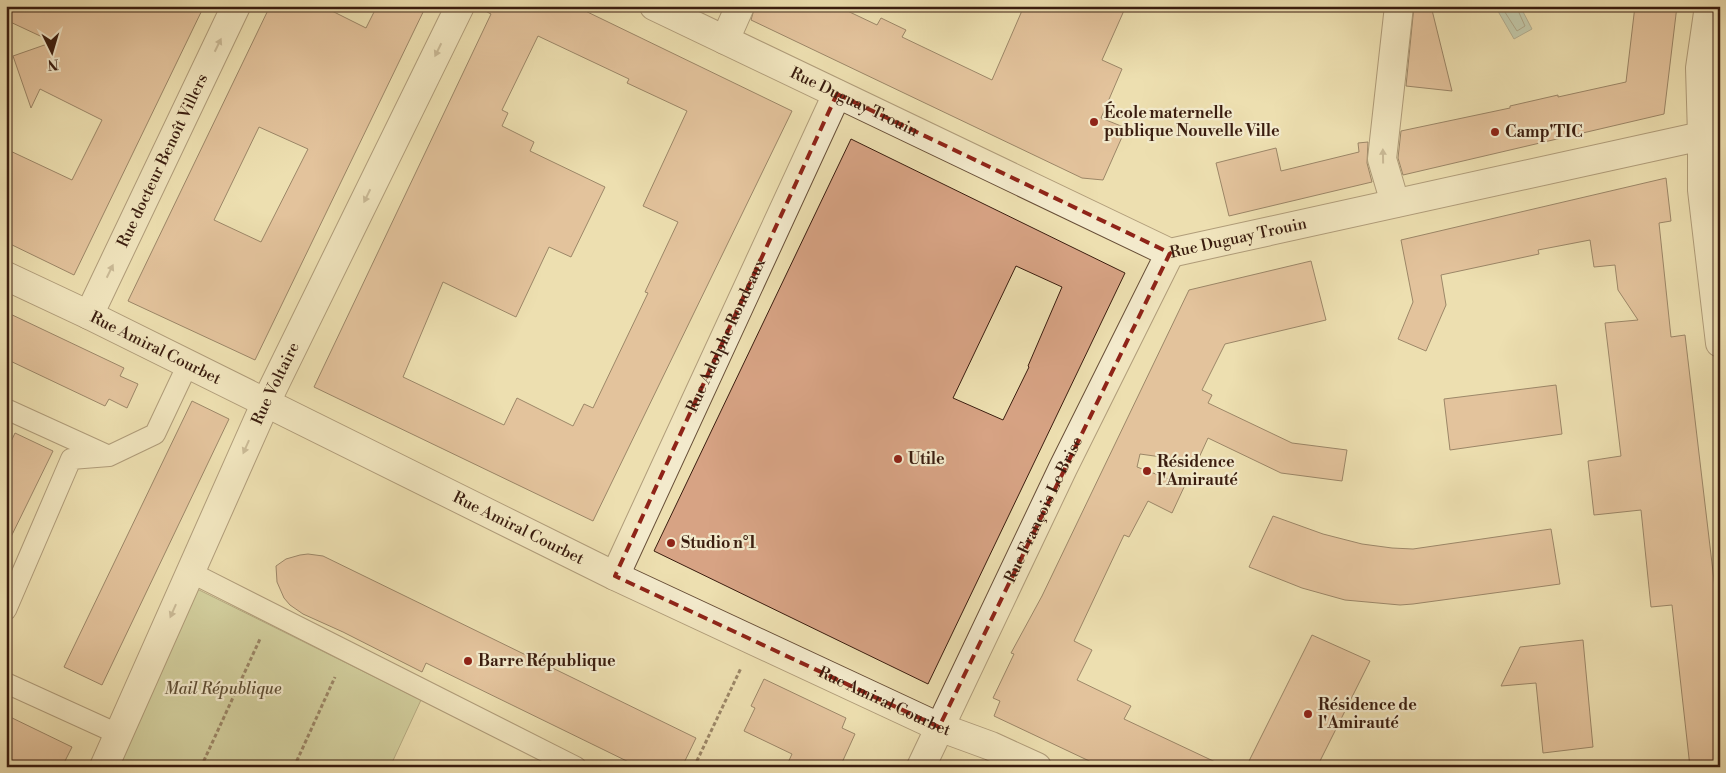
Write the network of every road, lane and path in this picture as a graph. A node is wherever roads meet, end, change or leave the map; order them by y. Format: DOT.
graph roads {
  1 [pos="236,6"];
  2 [pos="460,6"];
  3 [pos="654,6"];
  4 [pos="740,6"];
  5 [pos="1399,6"];
  6 [pos="1709,6"];
  7 [pos="725,40"];
  8 [pos="837,94"];
  9 [pos="1711,133"];
  10 [pos="1395,203"];
  11 [pos="1170,253"];
  12 [pos="6,276"];
  13 [pos="89,315"];
  14 [pos="1720,343"];
  15 [pos="188,364"];
  16 [pos="266,402"];
  17 [pos="6,409"];
  18 [pos="108,456"];
  19 [pos="190,572"];
  20 [pos="615,576"];
  21 [pos="6,610"];
  22 [pos="272,613"];
  23 [pos="754,641"];
  24 [pos="347,651"];
  25 [pos="6,683"];
  26 [pos="940,727"];
  27 [pos="118,734"];
  28 [pos="104,767"];
  29 [pos="201,767"];
  30 [pos="294,767"];
  31 [pos="576,767"];
  32 [pos="694,767"];
  33 [pos="921,767"];
  34 [pos="1037,767"];
  13 -- 1 [label="street, Rue docteur Benoît Villers, one-way"];
  2 -- 16 [label="street, Rue Voltaire, one-way"];
  3 -- 7 [label="street, Rue Duguay Trouin"];
  4 -- 7 [label="street"];
  10 -- 5 [label="street, one-way"];
  6 -- 9 [label="street"];
  7 -- 8 [label="street, Rue Duguay Trouin"];
  8 -- 11 [label="street, Rue Duguay Trouin"];
  8 -- 20 [label="street, Rue Adolphe Rondeaux"];
  9 -- 10 [label="street, Rue Duguay Trouin"];
  9 -- 14 [label="street"];
  10 -- 11 [label="street, Rue Duguay Trouin"];
  11 -- 26 [label="street, Rue François Le Brise"];
  12 -- 13 [label="street, Rue Amiral Courbet"];
  13 -- 15 [label="street, Rue Amiral Courbet"];
  15 -- 16 [label="street, Rue Amiral Courbet"];
  15 -- 18 [label="lane"];
  16 -- 19 [label="street, Rue Voltaire, one-way"];
  16 -- 20 [label="street, Rue Amiral Courbet"];
  17 -- 18 [label="lane"];
  18 -- 21 [label="lane"];
  19 -- 22 [label="lane"];
  19 -- 27 [label="street, Rue Voltaire, one-way"];
  20 -- 23 [label="street, Rue Amiral Courbet"];
  22 -- 24 [label="lane"];
  22 -- 29 [label="path"];
  23 -- 26 [label="street, Rue Amiral Courbet"];
  23 -- 32 [label="path"];
  24 -- 30 [label="path"];
  24 -- 31 [label="lane"];
  25 -- 27 [label="lane"];
  26 -- 33 [label="street, Rue François Le Brise"];
  26 -- 34 [label="street, Rue Amiral Courbet"];
  27 -- 28 [label="street, Rue Voltaire"];
}
